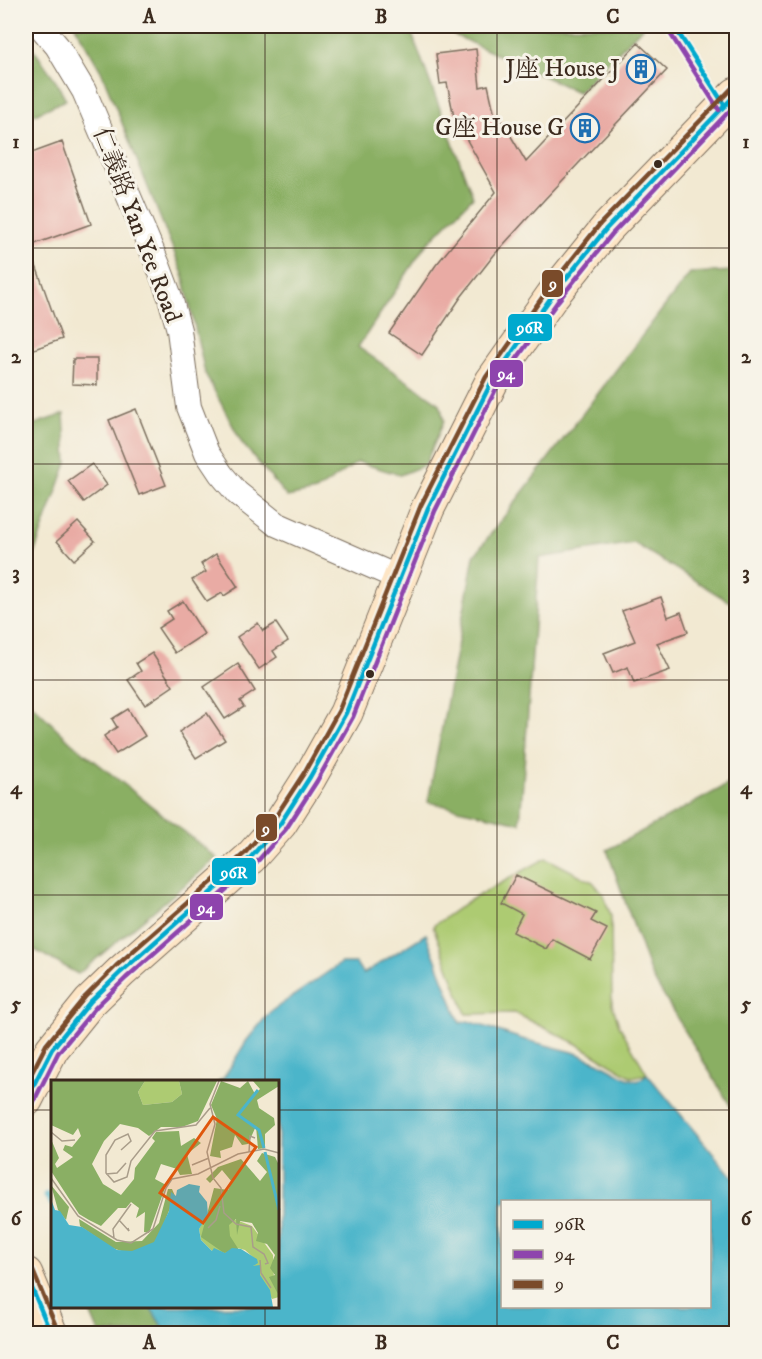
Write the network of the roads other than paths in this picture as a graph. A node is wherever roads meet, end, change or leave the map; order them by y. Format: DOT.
graph roads {
  1 [pos="40,26"];
  2 [pos="736,94"];
  3 [pos="399,578"];
  4 [pos="26,1100"];
  5 [pos="26,1274"];
  6 [pos="51,1334"];
  1 -- 3 [label="street, 仁義路 Yan Yee Road"];
  2 -- 3 [label="street"];
  3 -- 4 [label="street"];
  5 -- 6 [label="street"];
}
